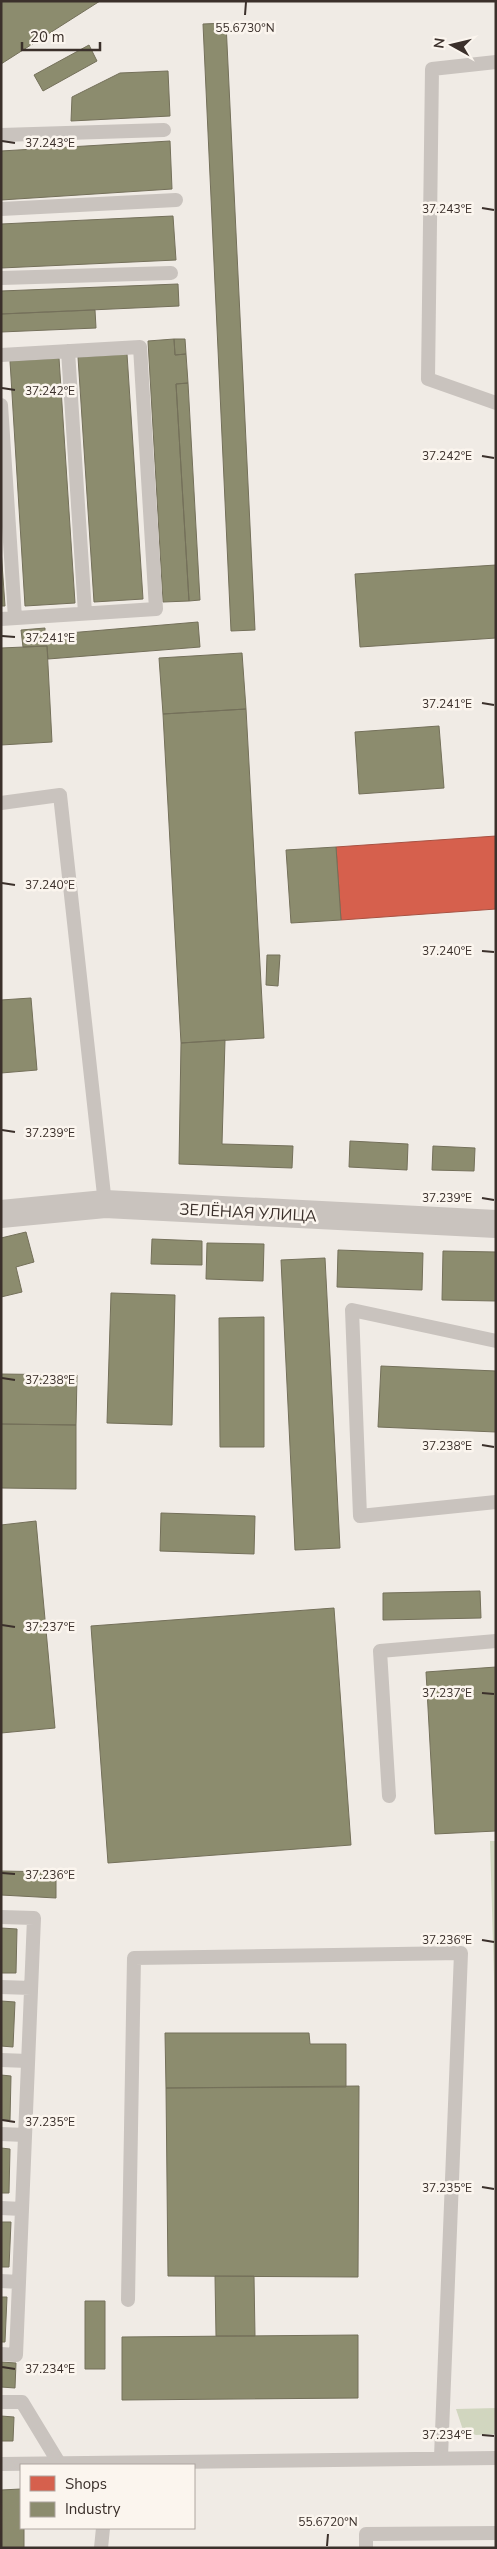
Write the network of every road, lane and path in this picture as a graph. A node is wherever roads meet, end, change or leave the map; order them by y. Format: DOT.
graph roads {
  1 [pos="496,62"];
  2 [pos="164,130"];
  3 [pos="1,136"];
  4 [pos="176,200"];
  5 [pos="1,209"];
  6 [pos="171,273"];
  7 [pos="1,278"];
  8 [pos="68,351"];
  9 [pos="1,355"];
  10 [pos="496,403"];
  11 [pos="1,405"];
  12 [pos="85,614"];
  13 [pos="8,619"];
  14 [pos="1,803"];
  15 [pos="105,1204"];
  16 [pos="1,1214"];
  17 [pos="496,1224"];
  18 [pos="496,1341"];
  19 [pos="496,1502"];
  20 [pos="496,1641"];
  21 [pos="389,1796"];
  22 [pos="1,1917"];
  23 [pos="1,1987"];
  24 [pos="31,1988"];
  25 [pos="1,2060"];
  26 [pos="28,2061"];
  27 [pos="1,2134"];
  28 [pos="25,2135"];
  29 [pos="1,2208"];
  30 [pos="22,2209"];
  31 [pos="1,2281"];
  32 [pos="19,2282"];
  33 [pos="128,2300"];
  34 [pos="1,2354"];
  35 [pos="1,2402"];
  36 [pos="442,2457"];
  37 [pos="496,2458"];
  38 [pos="59,2463"];
  39 [pos="1,2464"];
  40 [pos="108,2464"];
  41 [pos="103,2529"];
  42 [pos="496,2533"];
  43 [pos="101,2548"];
  44 [pos="366,2548"];
  1 -- 10 [label="lane"];
  2 -- 3 [label="lane"];
  4 -- 5 [label="lane"];
  6 -- 7 [label="lane"];
  8 -- 9 [label="lane"];
  8 -- 12 [label="lane"];
  8 -- 12 [label="lane"];
  11 -- 13 [label="lane"];
  12 -- 13 [label="lane"];
  14 -- 15 [label="lane"];
  15 -- 16 [label="street, ЗЕЛЁНАЯ УЛИЦА"];
  15 -- 17 [label="street, ЗЕЛЁНАЯ УЛИЦА"];
  18 -- 19 [label="lane"];
  20 -- 21 [label="lane"];
  22 -- 24 [label="lane"];
  23 -- 24 [label="lane"];
  24 -- 26 [label="lane"];
  25 -- 26 [label="lane"];
  26 -- 28 [label="lane"];
  27 -- 28 [label="lane"];
  28 -- 30 [label="lane"];
  29 -- 30 [label="lane"];
  30 -- 32 [label="lane"];
  31 -- 32 [label="lane"];
  32 -- 34 [label="lane"];
  33 -- 36 [label="lane"];
  35 -- 38 [label="lane"];
  36 -- 37 [label="lane"];
  36 -- 40 [label="lane"];
  38 -- 39 [label="lane"];
  38 -- 40 [label="lane"];
  41 -- 43 [label="lane"];
  42 -- 44 [label="lane"];
}
